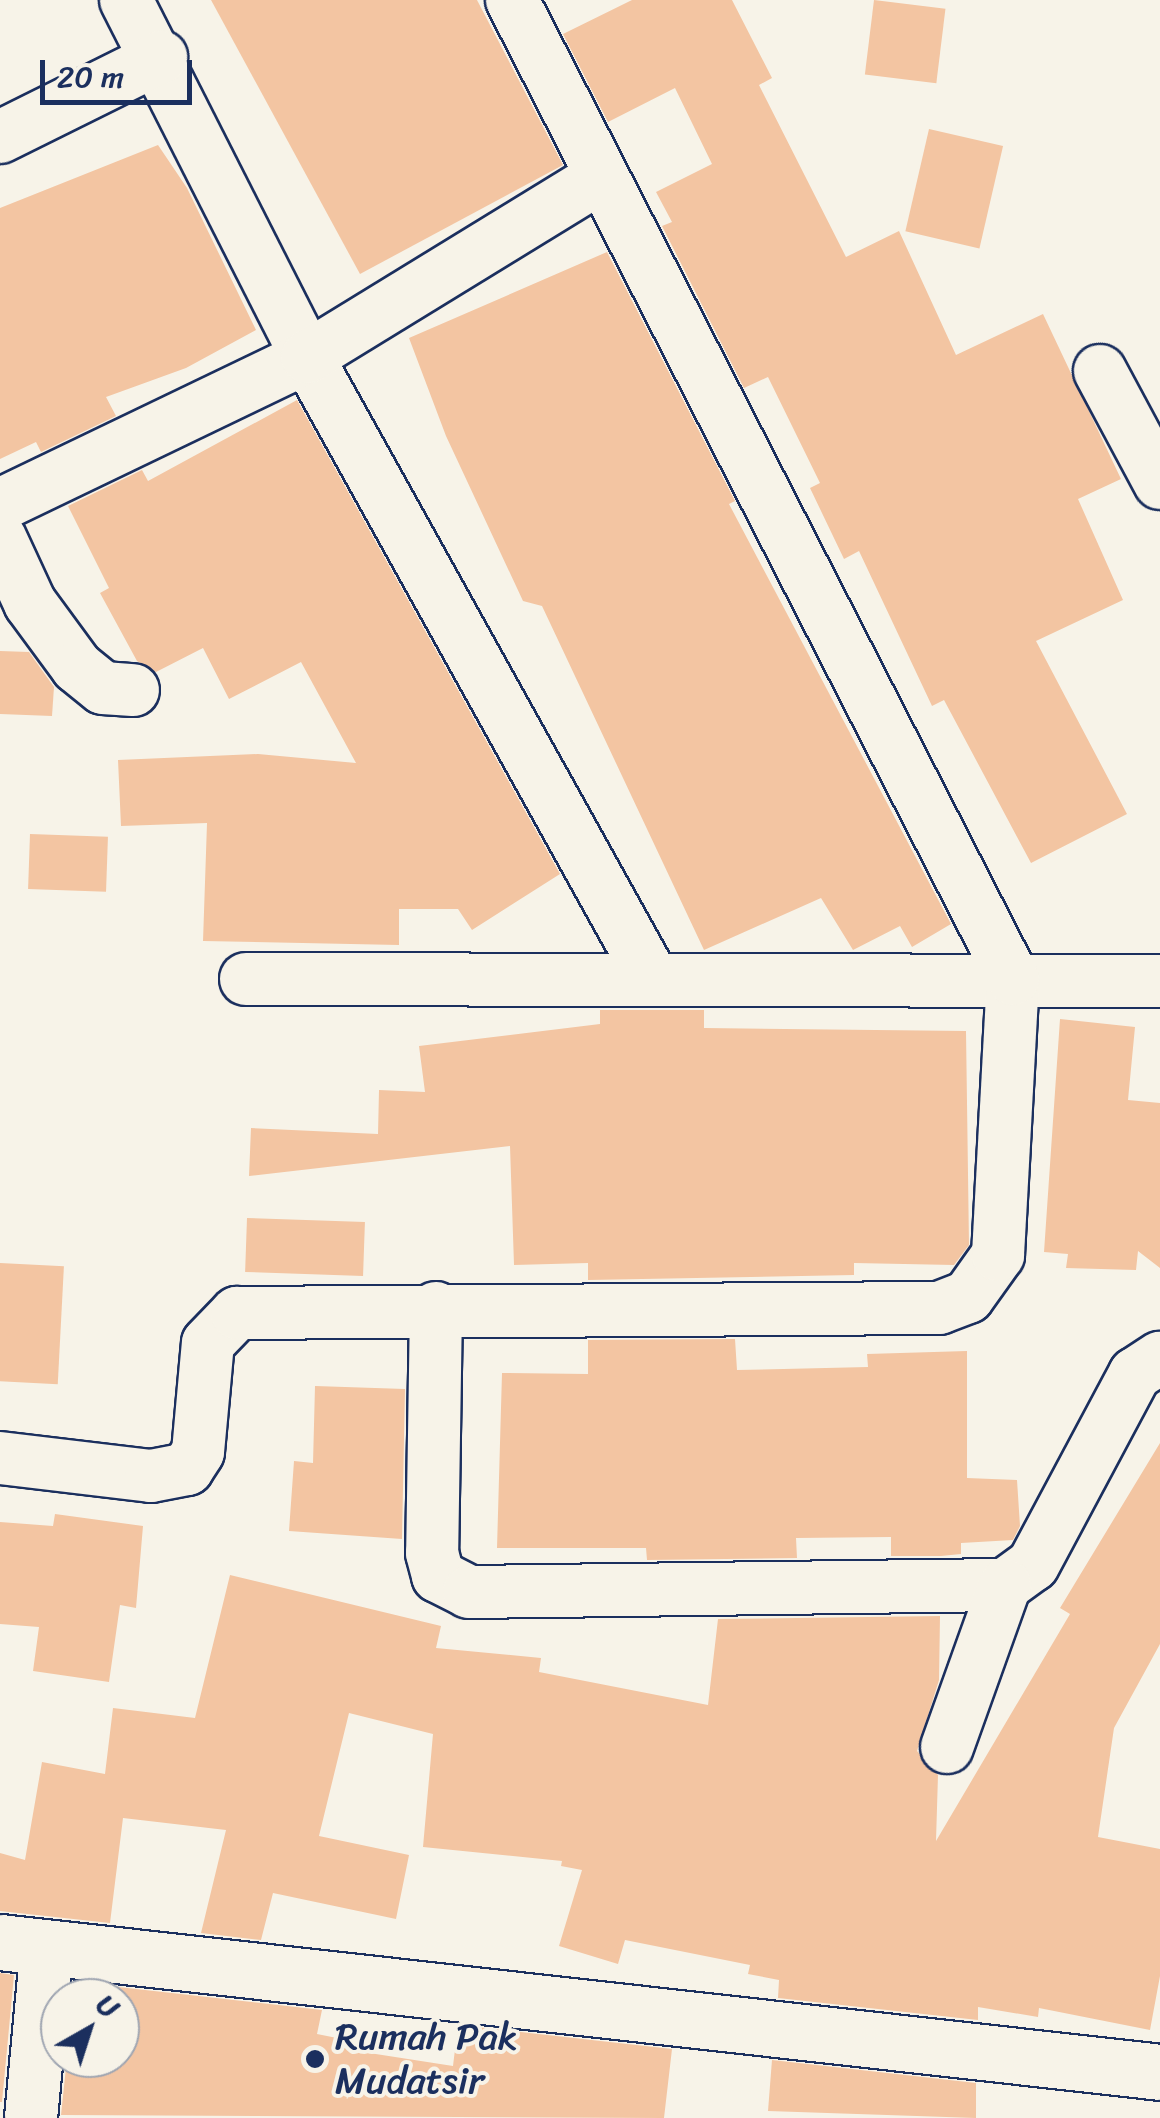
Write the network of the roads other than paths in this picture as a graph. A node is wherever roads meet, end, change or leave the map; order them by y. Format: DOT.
graph roads {
  1 [pos="126,0"];
  2 [pos="512,0"];
  3 [pos="161,57"];
  4 [pos="0,138"];
  5 [pos="601,177"];
  6 [pos="307,357"];
  7 [pos="1100,371"];
  8 [pos="1160,483"];
  9 [pos="0,506"];
  10 [pos="0,538"];
  11 [pos="133,690"];
  12 [pos="651,976"];
  13 [pos="246,979"];
  14 [pos="1012,979"];
  15 [pos="1160,981"];
  16 [pos="436,1308"];
  17 [pos="1160,1358"];
  18 [pos="0,1458"];
  19 [pos="1006,1585"];
  20 [pos="946,1747"];
  21 [pos="24,1944"];
  22 [pos="1160,2072"];
  23 [pos="31,2118"];
  1 -- 3 [label="street"];
  2 -- 5 [label="street"];
  3 -- 4 [label="street"];
  3 -- 6 [label="street"];
  5 -- 6 [label="street"];
  5 -- 14 [label="street"];
  6 -- 9 [label="street"];
  6 -- 12 [label="street"];
  7 -- 8 [label="street"];
  10 -- 11 [label="street"];
  12 -- 13 [label="street"];
  12 -- 14 [label="street"];
  14 -- 15 [label="street"];
  14 -- 16 [label="street"];
  16 -- 18 [label="street"];
  16 -- 19 [label="street"];
  17 -- 19 [label="street"];
  19 -- 20 [label="street"];
  21 -- 22 [label="street"];
  21 -- 23 [label="street"];
}
